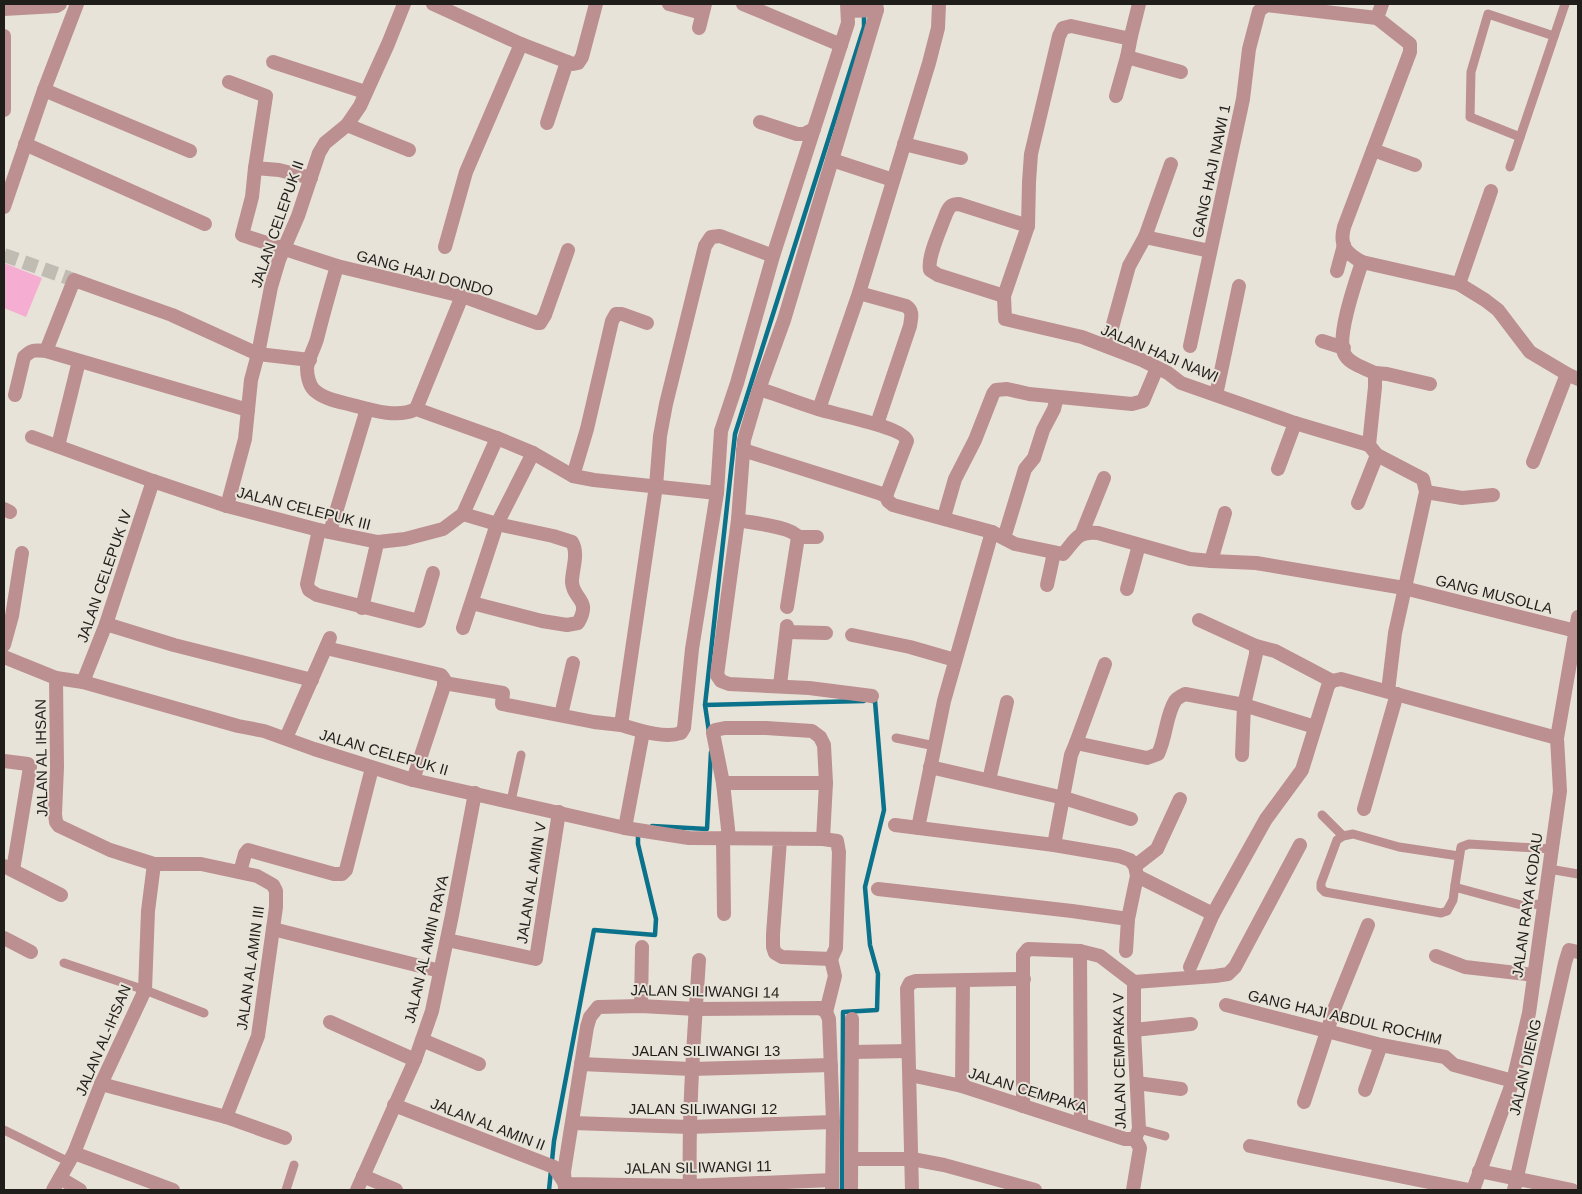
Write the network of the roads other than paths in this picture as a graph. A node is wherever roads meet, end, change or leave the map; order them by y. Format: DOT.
graph roads {
  1 [pos="60,4"];
  2 [pos="77,4"];
  3 [pos="404,4"];
  4 [pos="432,4"];
  5 [pos="594,4"];
  6 [pos="668,4"];
  7 [pos="743,4"];
  8 [pos="939,4"];
  9 [pos="1139,4"];
  10 [pos="1266,4"];
  11 [pos="1382,4"];
  12 [pos="1565,4"];
  13 [pos="704,8"];
  14 [pos="850,8"];
  15 [pos="875,8"];
  16 [pos="4,9"];
  17 [pos="1377,18"];
  18 [pos="699,28"];
  19 [pos="4,36"];
  20 [pos="1131,36"];
  21 [pos="1554,36"];
  22 [pos="521,44"];
  23 [pos="841,45"];
  24 [pos="1127,57"];
  25 [pos="272,62"];
  26 [pos="567,62"];
  27 [pos="1181,72"];
  28 [pos="228,82"];
  29 [pos="44,90"];
  30 [pos="365,92"];
  31 [pos="1116,96"];
  32 [pos="4,104"];
  33 [pos="760,122"];
  34 [pos="547,123"];
  35 [pos="347,125"];
  36 [pos="814,128"];
  37 [pos="1520,137"];
  38 [pos="25,144"];
  39 [pos="904,144"];
  40 [pos="409,150"];
  41 [pos="1373,150"];
  42 [pos="190,151"];
  43 [pos="961,158"];
  44 [pos="832,160"];
  45 [pos="1171,164"];
  46 [pos="1415,165"];
  47 [pos="1510,167"];
  48 [pos="255,168"];
  49 [pos="311,178"];
  50 [pos="893,180"];
  51 [pos="1491,191"];
  52 [pos="4,207"];
  53 [pos="205,224"];
  54 [pos="1028,226"];
  55 [pos="1145,237"];
  56 [pos="1344,245"];
  57 [pos="445,247"];
  58 [pos="284,248"];
  59 [pos="568,250"];
  60 [pos="1210,251"];
  61 [pos="773,256"];
  62 [pos="1362,262"];
  63 [pos="336,266"];
  64 [pos="1337,270"];
  65 [pos="1459,284"];
  66 [pos="1239,286"];
  67 [pos="858,293"];
  68 [pos="462,296"];
  69 [pos="1004,296"];
  70 [pos="647,323"];
  71 [pos="1322,341"];
  72 [pos="1107,346"];
  73 [pos="1190,346"];
  74 [pos="1344,348"];
  75 [pos="46,351"];
  76 [pos="258,354"];
  77 [pos="310,360"];
  78 [pos="79,361"];
  79 [pos="1157,368"];
  80 [pos="1375,373"];
  81 [pos="1573,376"];
  82 [pos="1430,384"];
  83 [pos="759,389"];
  84 [pos="15,395"];
  85 [pos="1216,395"];
  86 [pos="1057,397"];
  87 [pos="367,409"];
  88 [pos="416,409"];
  89 [pos="819,409"];
  90 [pos="248,410"];
  91 [pos="1296,423"];
  92 [pos="877,424"];
  93 [pos="723,431"];
  94 [pos="32,437"];
  95 [pos="497,438"];
  96 [pos="742,443"];
  97 [pos="58,446"];
  98 [pos="1373,450"];
  99 [pos="533,453"];
  100 [pos="1533,462"];
  101 [pos="1278,469"];
  102 [pos="573,476"];
  103 [pos="1104,478"];
  104 [pos="153,481"];
  105 [pos="656,486"];
  106 [pos="1426,492"];
  107 [pos="717,493"];
  108 [pos="1494,495"];
  109 [pos="886,496"];
  110 [pos="1358,503"];
  111 [pos="227,506"];
  112 [pos="1225,513"];
  113 [pos="463,514"];
  114 [pos="944,518"];
  115 [pos="738,520"];
  116 [pos="497,524"];
  117 [pos="324,531"];
  118 [pos="1082,533"];
  119 [pos="998,535"];
  120 [pos="798,537"];
  121 [pos="818,537"];
  122 [pos="1138,545"];
  123 [pos="376,548"];
  124 [pos="22,553"];
  125 [pos="1054,553"];
  126 [pos="1211,561"];
  127 [pos="434,573"];
  128 [pos="1047,585"];
  129 [pos="1404,588"];
  130 [pos="1127,589"];
  131 [pos="472,603"];
  132 [pos="788,607"];
  133 [pos="362,608"];
  134 [pos="1199,620"];
  135 [pos="106,624"];
  136 [pos="1577,624"];
  137 [pos="463,628"];
  138 [pos="826,633"];
  139 [pos="852,635"];
  140 [pos="4,645"];
  141 [pos="1256,646"];
  142 [pos="4,657"];
  143 [pos="955,660"];
  144 [pos="573,663"];
  145 [pos="1105,664"];
  146 [pos="56,678"];
  147 [pos="312,680"];
  148 [pos="1332,681"];
  149 [pos="83,682"];
  150 [pos="444,683"];
  151 [pos="780,685"];
  152 [pos="1392,693"];
  153 [pos="872,696"];
  154 [pos="1007,702"];
  155 [pos="1244,704"];
  156 [pos="561,715"];
  157 [pos="621,725"];
  158 [pos="1315,727"];
  159 [pos="643,732"];
  160 [pos="286,738"];
  161 [pos="896,738"];
  162 [pos="1558,738"];
  163 [pos="1076,743"];
  164 [pos="935,746"];
  165 [pos="520,754"];
  166 [pos="1242,754"];
  167 [pos="4,761"];
  168 [pos="930,767"];
  169 [pos="372,768"];
  170 [pos="413,780"];
  171 [pos="989,780"];
  172 [pos="723,783"];
  173 [pos="826,783"];
  174 [pos="474,793"];
  175 [pos="1064,798"];
  176 [pos="1180,799"];
  177 [pos="511,801"];
  178 [pos="1364,809"];
  179 [pos="559,812"];
  180 [pos="1322,815"];
  181 [pos="1131,820"];
  182 [pos="895,825"];
  183 [pos="627,828"];
  184 [pos="918,828"];
  185 [pos="1343,836"];
  186 [pos="726,838"];
  187 [pos="823,839"];
  188 [pos="780,840"];
  189 [pos="1054,845"];
  190 [pos="1300,845"];
  191 [pos="1552,849"];
  192 [pos="1459,856"];
  193 [pos="154,864"];
  194 [pos="8,868"];
  195 [pos="1549,869"];
  196 [pos="1136,871"];
  197 [pos="240,872"];
  198 [pos="1578,874"];
  199 [pos="1455,885"];
  200 [pos="878,889"];
  201 [pos="60,895"];
  202 [pos="1544,904"];
  203 [pos="724,914"];
  204 [pos="1213,914"];
  205 [pos="1128,919"];
  206 [pos="1368,925"];
  207 [pos="273,929"];
  208 [pos="4,938"];
  209 [pos="447,940"];
  210 [pos="642,947"];
  211 [pos="1080,951"];
  212 [pos="1126,951"];
  213 [pos="31,952"];
  214 [pos="1578,952"];
  215 [pos="1436,956"];
  216 [pos="832,959"];
  217 [pos="699,960"];
  218 [pos="64,963"];
  219 [pos="1190,967"];
  220 [pos="440,971"];
  221 [pos="1534,975"];
  222 [pos="1024,978"];
  223 [pos="963,981"];
  224 [pos="1134,982"];
  225 [pos="145,990"];
  226 [pos="1226,1005"];
  227 [pos="641,1006"];
  228 [pos="696,1009"];
  229 [pos="823,1010"];
  230 [pos="204,1012"];
  231 [pos="852,1019"];
  232 [pos="330,1022"];
  233 [pos="1191,1024"];
  234 [pos="1134,1030"];
  235 [pos="1328,1031"];
  236 [pos="422,1040"];
  237 [pos="1381,1045"];
  238 [pos="908,1051"];
  239 [pos="852,1052"];
  240 [pos="415,1060"];
  241 [pos="479,1064"];
  242 [pos="581,1064"];
  243 [pos="831,1065"];
  244 [pos="691,1069"];
  245 [pos="910,1075"];
  246 [pos="1513,1081"];
  247 [pos="1136,1083"];
  248 [pos="101,1084"];
  249 [pos="962,1086"];
  250 [pos="1181,1089"];
  251 [pos="1365,1090"];
  252 [pos="1304,1102"];
  253 [pos="394,1105"];
  254 [pos="1023,1106"];
  255 [pos="226,1117"];
  256 [pos="573,1122"];
  257 [pos="833,1122"];
  258 [pos="1081,1123"];
  259 [pos="689,1127"];
  260 [pos="4,1130"];
  261 [pos="1137,1134"];
  262 [pos="1165,1136"];
  263 [pos="285,1138"];
  264 [pos="1250,1146"];
  265 [pos="72,1158"];
  266 [pos="851,1159"];
  267 [pos="912,1160"];
  268 [pos="294,1165"];
  269 [pos="1479,1171"];
  270 [pos="363,1176"];
  271 [pos="60,1178"];
  272 [pos="832,1185"];
  273 [pos="1516,1185"];
  274 [pos="564,1186"];
  275 [pos="633,1188"];
  276 [pos="690,1188"];
  277 [pos="53,1190"];
  278 [pos="80,1190"];
  279 [pos="173,1190"];
  280 [pos="286,1190"];
  281 [pos="357,1190"];
  282 [pos="396,1190"];
  283 [pos="851,1190"];
  284 [pos="912,1190"];
  285 [pos="1035,1190"];
  286 [pos="1133,1190"];
  287 [pos="1469,1190"];
  288 [pos="1473,1190"];
  289 [pos="1572,1190"];
  1 -- 16 [label="street"];
  2 -- 29 [label="street"];
  3 -- 30 [label="street, JALAN CELEPUK II"];
  4 -- 22 [label="street"];
  5 -- 26 [label="street"];
  6 -- 13 [label="street"];
  7 -- 23 [label="street"];
  8 -- 39 [label="street"];
  9 -- 20 [label="street"];
  10 -- 17 [label="street"];
  10 -- 60 [label="street, GANG HAJI NAWI 1"];
  11 -- 17 [label="street"];
  12 -- 21 [label="lane"];
  13 -- 18 [label="street"];
  14 -- 15 [label="street"];
  14 -- 23 [label="street"];
  15 -- 44 [label="street"];
  17 -- 41 [label="street"];
  19 -- 32 [label="street"];
  20 -- 24 [label="street"];
  20 -- 54 [label="street, JALAN HAJI NAWI"];
  21 -- 37 [label="lane"];
  21 -- 37 [label="lane"];
  22 -- 26 [label="street"];
  22 -- 57 [label="street"];
  23 -- 36 [label="street"];
  24 -- 27 [label="street"];
  24 -- 31 [label="street"];
  25 -- 30 [label="street"];
  26 -- 34 [label="street"];
  28 -- 48 [label="street"];
  29 -- 38 [label="street"];
  29 -- 42 [label="street"];
  30 -- 35 [label="street, JALAN CELEPUK II"];
  33 -- 36 [label="street"];
  35 -- 40 [label="street"];
  35 -- 49 [label="street, JALAN CELEPUK II"];
  36 -- 61 [label="street"];
  37 -- 47 [label="lane"];
  38 -- 52 [label="street"];
  38 -- 53 [label="street"];
  39 -- 43 [label="street"];
  39 -- 50 [label="street"];
  41 -- 46 [label="street"];
  41 -- 56 [label="street"];
  44 -- 50 [label="street"];
  44 -- 83 [label="street"];
  45 -- 55 [label="street"];
  48 -- 49 [label="street"];
  48 -- 58 [label="street, GANG HAJI DONDO"];
  49 -- 58 [label="street, JALAN CELEPUK II"];
  50 -- 67 [label="street"];
  51 -- 65 [label="street"];
  54 -- 69 [label="street, JALAN HAJI NAWI"];
  54 -- 69 [label="street"];
  55 -- 60 [label="street"];
  55 -- 72 [label="street"];
  56 -- 62 [label="street"];
  56 -- 64 [label="street"];
  58 -- 63 [label="street, GANG HAJI DONDO"];
  58 -- 76 [label="street, JALAN CELEPUK II"];
  59 -- 68 [label="street, GANG HAJI DONDO"];
  60 -- 73 [label="street, GANG HAJI NAWI 1"];
  61 -- 93 [label="street"];
  61 -- 105 [label="street"];
  62 -- 65 [label="street"];
  62 -- 74 [label="street"];
  63 -- 68 [label="street, GANG HAJI DONDO"];
  63 -- 77 [label="street"];
  65 -- 81 [label="street"];
  66 -- 85 [label="street"];
  67 -- 89 [label="street"];
  67 -- 92 [label="street"];
  68 -- 88 [label="street"];
  69 -- 72 [label="street, JALAN HAJI NAWI"];
  70 -- 102 [label="street"];
  71 -- 74 [label="street"];
  72 -- 79 [label="street, JALAN HAJI NAWI"];
  74 -- 80 [label="street"];
  75 -- 76 [label="street"];
  75 -- 78 [label="street"];
  75 -- 84 [label="street"];
  76 -- 77 [label="street"];
  76 -- 90 [label="street, JALAN CELEPUK II"];
  77 -- 87 [label="street"];
  78 -- 90 [label="street"];
  78 -- 97 [label="street"];
  79 -- 85 [label="street, JALAN HAJI NAWI"];
  79 -- 86 [label="street"];
  80 -- 82 [label="street"];
  80 -- 98 [label="street"];
  81 -- 100 [label="street"];
  83 -- 89 [label="street"];
  83 -- 96 [label="street"];
  85 -- 91 [label="street, JALAN HAJI NAWI"];
  86 -- 114 [label="street"];
  86 -- 119 [label="street"];
  87 -- 88 [label="street"];
  87 -- 117 [label="street"];
  88 -- 95 [label="street"];
  89 -- 92 [label="street"];
  90 -- 111 [label="street, JALAN CELEPUK II"];
  91 -- 98 [label="street, JALAN HAJI NAWI"];
  91 -- 101 [label="street"];
  92 -- 109 [label="street"];
  93 -- 96 [label="street"];
  93 -- 107 [label="street"];
  94 -- 97 [label="street, JALAN CELEPUK III"];
  95 -- 99 [label="street"];
  95 -- 113 [label="street"];
  96 -- 109 [label="street"];
  96 -- 115 [label="street"];
  97 -- 104 [label="street, JALAN CELEPUK III"];
  98 -- 106 [label="street, JALAN HAJI NAWI"];
  98 -- 110 [label="street"];
  99 -- 102 [label="street"];
  99 -- 116 [label="street"];
  102 -- 105 [label="street"];
  103 -- 118 [label="street"];
  104 -- 111 [label="street, JALAN CELEPUK III"];
  104 -- 135 [label="street, JALAN CELEPUK IV"];
  105 -- 107 [label="street"];
  105 -- 157 [label="street"];
  106 -- 108 [label="street"];
  106 -- 129 [label="street"];
  107 -- 159 [label="street"];
  109 -- 114 [label="street"];
  111 -- 117 [label="street, JALAN CELEPUK III"];
  112 -- 126 [label="street"];
  113 -- 116 [label="street"];
  113 -- 117 [label="street, JALAN CELEPUK III"];
  114 -- 119 [label="street"];
  115 -- 120 [label="street"];
  115 -- 151 [label="street"];
  116 -- 131 [label="street"];
  116 -- 131 [label="street"];
  117 -- 133 [label="street"];
  118 -- 122 [label="street, GANG MUSOLLA"];
  118 -- 125 [label="street"];
  119 -- 125 [label="street"];
  119 -- 143 [label="street"];
  120 -- 121 [label="street"];
  120 -- 132 [label="street"];
  122 -- 126 [label="street, GANG MUSOLLA"];
  122 -- 130 [label="street"];
  123 -- 133 [label="street"];
  124 -- 140 [label="street"];
  125 -- 128 [label="street"];
  126 -- 129 [label="street, GANG MUSOLLA"];
  127 -- 133 [label="street"];
  129 -- 136 [label="street, GANG MUSOLLA"];
  129 -- 152 [label="street"];
  131 -- 137 [label="street"];
  134 -- 141 [label="street"];
  135 -- 147 [label="street"];
  135 -- 149 [label="street, JALAN CELEPUK IV"];
  136 -- 162 [label="street, JALAN RAYA KODAU"];
  138 -- 151 [label="street"];
  139 -- 143 [label="street"];
  141 -- 148 [label="street"];
  141 -- 155 [label="street"];
  142 -- 146 [label="street, JALAN CELEPUK II"];
  143 -- 164 [label="street"];
  144 -- 156 [label="street"];
  145 -- 163 [label="street"];
  146 -- 149 [label="street, JALAN CELEPUK II"];
  146 -- 193 [label="street, JALAN AL IHSAN"];
  147 -- 150 [label="street"];
  147 -- 160 [label="street"];
  148 -- 152 [label="street"];
  148 -- 158 [label="street"];
  149 -- 160 [label="street, JALAN CELEPUK II"];
  150 -- 156 [label="street"];
  150 -- 170 [label="street"];
  151 -- 153 [label="street"];
  152 -- 162 [label="street"];
  152 -- 178 [label="street"];
  154 -- 171 [label="street"];
  155 -- 158 [label="street"];
  155 -- 163 [label="street"];
  155 -- 166 [label="street"];
  156 -- 157 [label="street"];
  157 -- 159 [label="street"];
  158 -- 204 [label="street"];
  159 -- 183 [label="street"];
  160 -- 169 [label="street, JALAN CELEPUK II"];
  161 -- 164 [label="lane"];
  162 -- 191 [label="street, JALAN RAYA KODAU"];
  163 -- 175 [label="street"];
  164 -- 168 [label="street"];
  165 -- 177 [label="lane"];
  167 -- 194 [label="street"];
  168 -- 171 [label="street"];
  168 -- 184 [label="street"];
  169 -- 170 [label="street, JALAN CELEPUK II"];
  169 -- 197 [label="street"];
  170 -- 174 [label="street, JALAN CELEPUK II"];
  171 -- 175 [label="street"];
  172 -- 173 [label="street"];
  172 -- 173 [label="street"];
  172 -- 186 [label="street"];
  173 -- 187 [label="street"];
  174 -- 177 [label="street, JALAN CELEPUK II"];
  174 -- 209 [label="street, JALAN AL AMIN RAYA"];
  175 -- 181 [label="street"];
  175 -- 189 [label="street"];
  176 -- 196 [label="street"];
  177 -- 179 [label="street, JALAN CELEPUK II"];
  179 -- 183 [label="street, JALAN CELEPUK II"];
  179 -- 209 [label="street, JALAN AL AMIN V"];
  180 -- 185 [label="lane"];
  182 -- 184 [label="street"];
  183 -- 186 [label="street, JALAN CELEPUK II"];
  184 -- 189 [label="street"];
  185 -- 192 [label="lane"];
  185 -- 199 [label="lane"];
  186 -- 188 [label="street, JALAN CELEPUK II"];
  186 -- 203 [label="street"];
  187 -- 188 [label="street, JALAN CELEPUK II"];
  187 -- 216 [label="street"];
  188 -- 216 [label="street"];
  189 -- 196 [label="street"];
  190 -- 224 [label="street"];
  191 -- 192 [label="lane"];
  191 -- 195 [label="street, JALAN RAYA KODAU"];
  192 -- 199 [label="lane"];
  193 -- 197 [label="street, JALAN AL AMIN III"];
  193 -- 225 [label="street, JALAN AL-IHSAN"];
  194 -- 201 [label="street"];
  195 -- 198 [label="lane"];
  195 -- 202 [label="street, JALAN RAYA KODAU"];
  196 -- 204 [label="street"];
  196 -- 205 [label="street"];
  197 -- 207 [label="street, JALAN AL AMIN III"];
  199 -- 202 [label="lane"];
  200 -- 205 [label="street"];
  202 -- 221 [label="street, JALAN RAYA KODAU"];
  204 -- 219 [label="street"];
  205 -- 212 [label="street"];
  206 -- 235 [label="street"];
  207 -- 220 [label="street"];
  207 -- 255 [label="street, JALAN AL AMIN III"];
  208 -- 213 [label="street"];
  209 -- 220 [label="street, JALAN AL AMIN RAYA"];
  210 -- 227 [label="street"];
  211 -- 222 [label="street"];
  211 -- 224 [label="street"];
  211 -- 258 [label="street"];
  214 -- 273 [label="street, JALAN DIENG"];
  215 -- 221 [label="street"];
  216 -- 229 [label="street"];
  217 -- 228 [label="street"];
  218 -- 225 [label="lane"];
  220 -- 236 [label="street, JALAN AL AMIN RAYA"];
  221 -- 246 [label="street, JALAN RAYA KODAU"];
  222 -- 223 [label="street"];
  222 -- 254 [label="street"];
  223 -- 238 [label="street"];
  223 -- 249 [label="street"];
  224 -- 234 [label="street, JALAN CEMPAKA V"];
  225 -- 230 [label="lane"];
  225 -- 248 [label="street, JALAN AL-IHSAN"];
  226 -- 235 [label="street, GANG HAJI ABDUL ROCHIM"];
  227 -- 228 [label="street, JALAN SILIWANGI 14"];
  227 -- 242 [label="street, JALAN SILIWANGI 14"];
  228 -- 229 [label="street, JALAN SILIWANGI 14"];
  228 -- 244 [label="street"];
  229 -- 243 [label="street"];
  231 -- 239 [label="street"];
  232 -- 240 [label="street"];
  233 -- 234 [label="street"];
  234 -- 247 [label="street, JALAN CEMPAKA V"];
  235 -- 237 [label="street, GANG HAJI ABDUL ROCHIM"];
  235 -- 252 [label="street"];
  236 -- 240 [label="street, JALAN AL AMIN RAYA"];
  236 -- 241 [label="street"];
  237 -- 246 [label="street, GANG HAJI ABDUL ROCHIM"];
  237 -- 251 [label="street"];
  238 -- 239 [label="street"];
  238 -- 245 [label="street"];
  239 -- 266 [label="street"];
  240 -- 253 [label="street, JALAN AL AMIN RAYA"];
  242 -- 244 [label="street, JALAN SILIWANGI 13"];
  242 -- 256 [label="street"];
  243 -- 244 [label="street, JALAN SILIWANGI 13"];
  243 -- 257 [label="street"];
  244 -- 259 [label="street"];
  245 -- 249 [label="street, JALAN CEMPAKA"];
  245 -- 267 [label="street"];
  246 -- 269 [label="street, JALAN RAYA KODAU"];
  247 -- 250 [label="street"];
  247 -- 261 [label="street, JALAN CEMPAKA V"];
  248 -- 255 [label="street"];
  248 -- 265 [label="street, JALAN AL-IHSAN"];
  249 -- 254 [label="street, JALAN CEMPAKA"];
  253 -- 270 [label="street, JALAN AL AMIN RAYA"];
  253 -- 274 [label="street, JALAN AL AMIN II"];
  254 -- 258 [label="street, JALAN CEMPAKA"];
  255 -- 263 [label="street"];
  256 -- 259 [label="street, JALAN SILIWANGI 12"];
  256 -- 274 [label="street"];
  257 -- 259 [label="street, JALAN SILIWANGI 12"];
  257 -- 272 [label="street"];
  258 -- 261 [label="street, JALAN CEMPAKA"];
  259 -- 276 [label="street"];
  260 -- 265 [label="lane"];
  261 -- 262 [label="lane"];
  261 -- 286 [label="street, JALAN CEMPAKA V"];
  264 -- 287 [label="street"];
  265 -- 271 [label="street, JALAN AL-IHSAN"];
  265 -- 279 [label="street"];
  266 -- 267 [label="street"];
  266 -- 283 [label="street"];
  267 -- 284 [label="street"];
  267 -- 285 [label="street"];
  268 -- 280 [label="lane"];
  269 -- 273 [label="street"];
  269 -- 288 [label="street, JALAN RAYA KODAU"];
  270 -- 281 [label="street, JALAN AL AMIN RAYA"];
  270 -- 282 [label="street"];
  271 -- 277 [label="street, JALAN AL-IHSAN"];
  271 -- 278 [label="street"];
  272 -- 276 [label="street, JALAN SILIWANGI 11"];
  273 -- 289 [label="street"];
  274 -- 275 [label="street, JALAN SILIWANGI 11"];
  275 -- 276 [label="street, JALAN SILIWANGI 11"];
}
